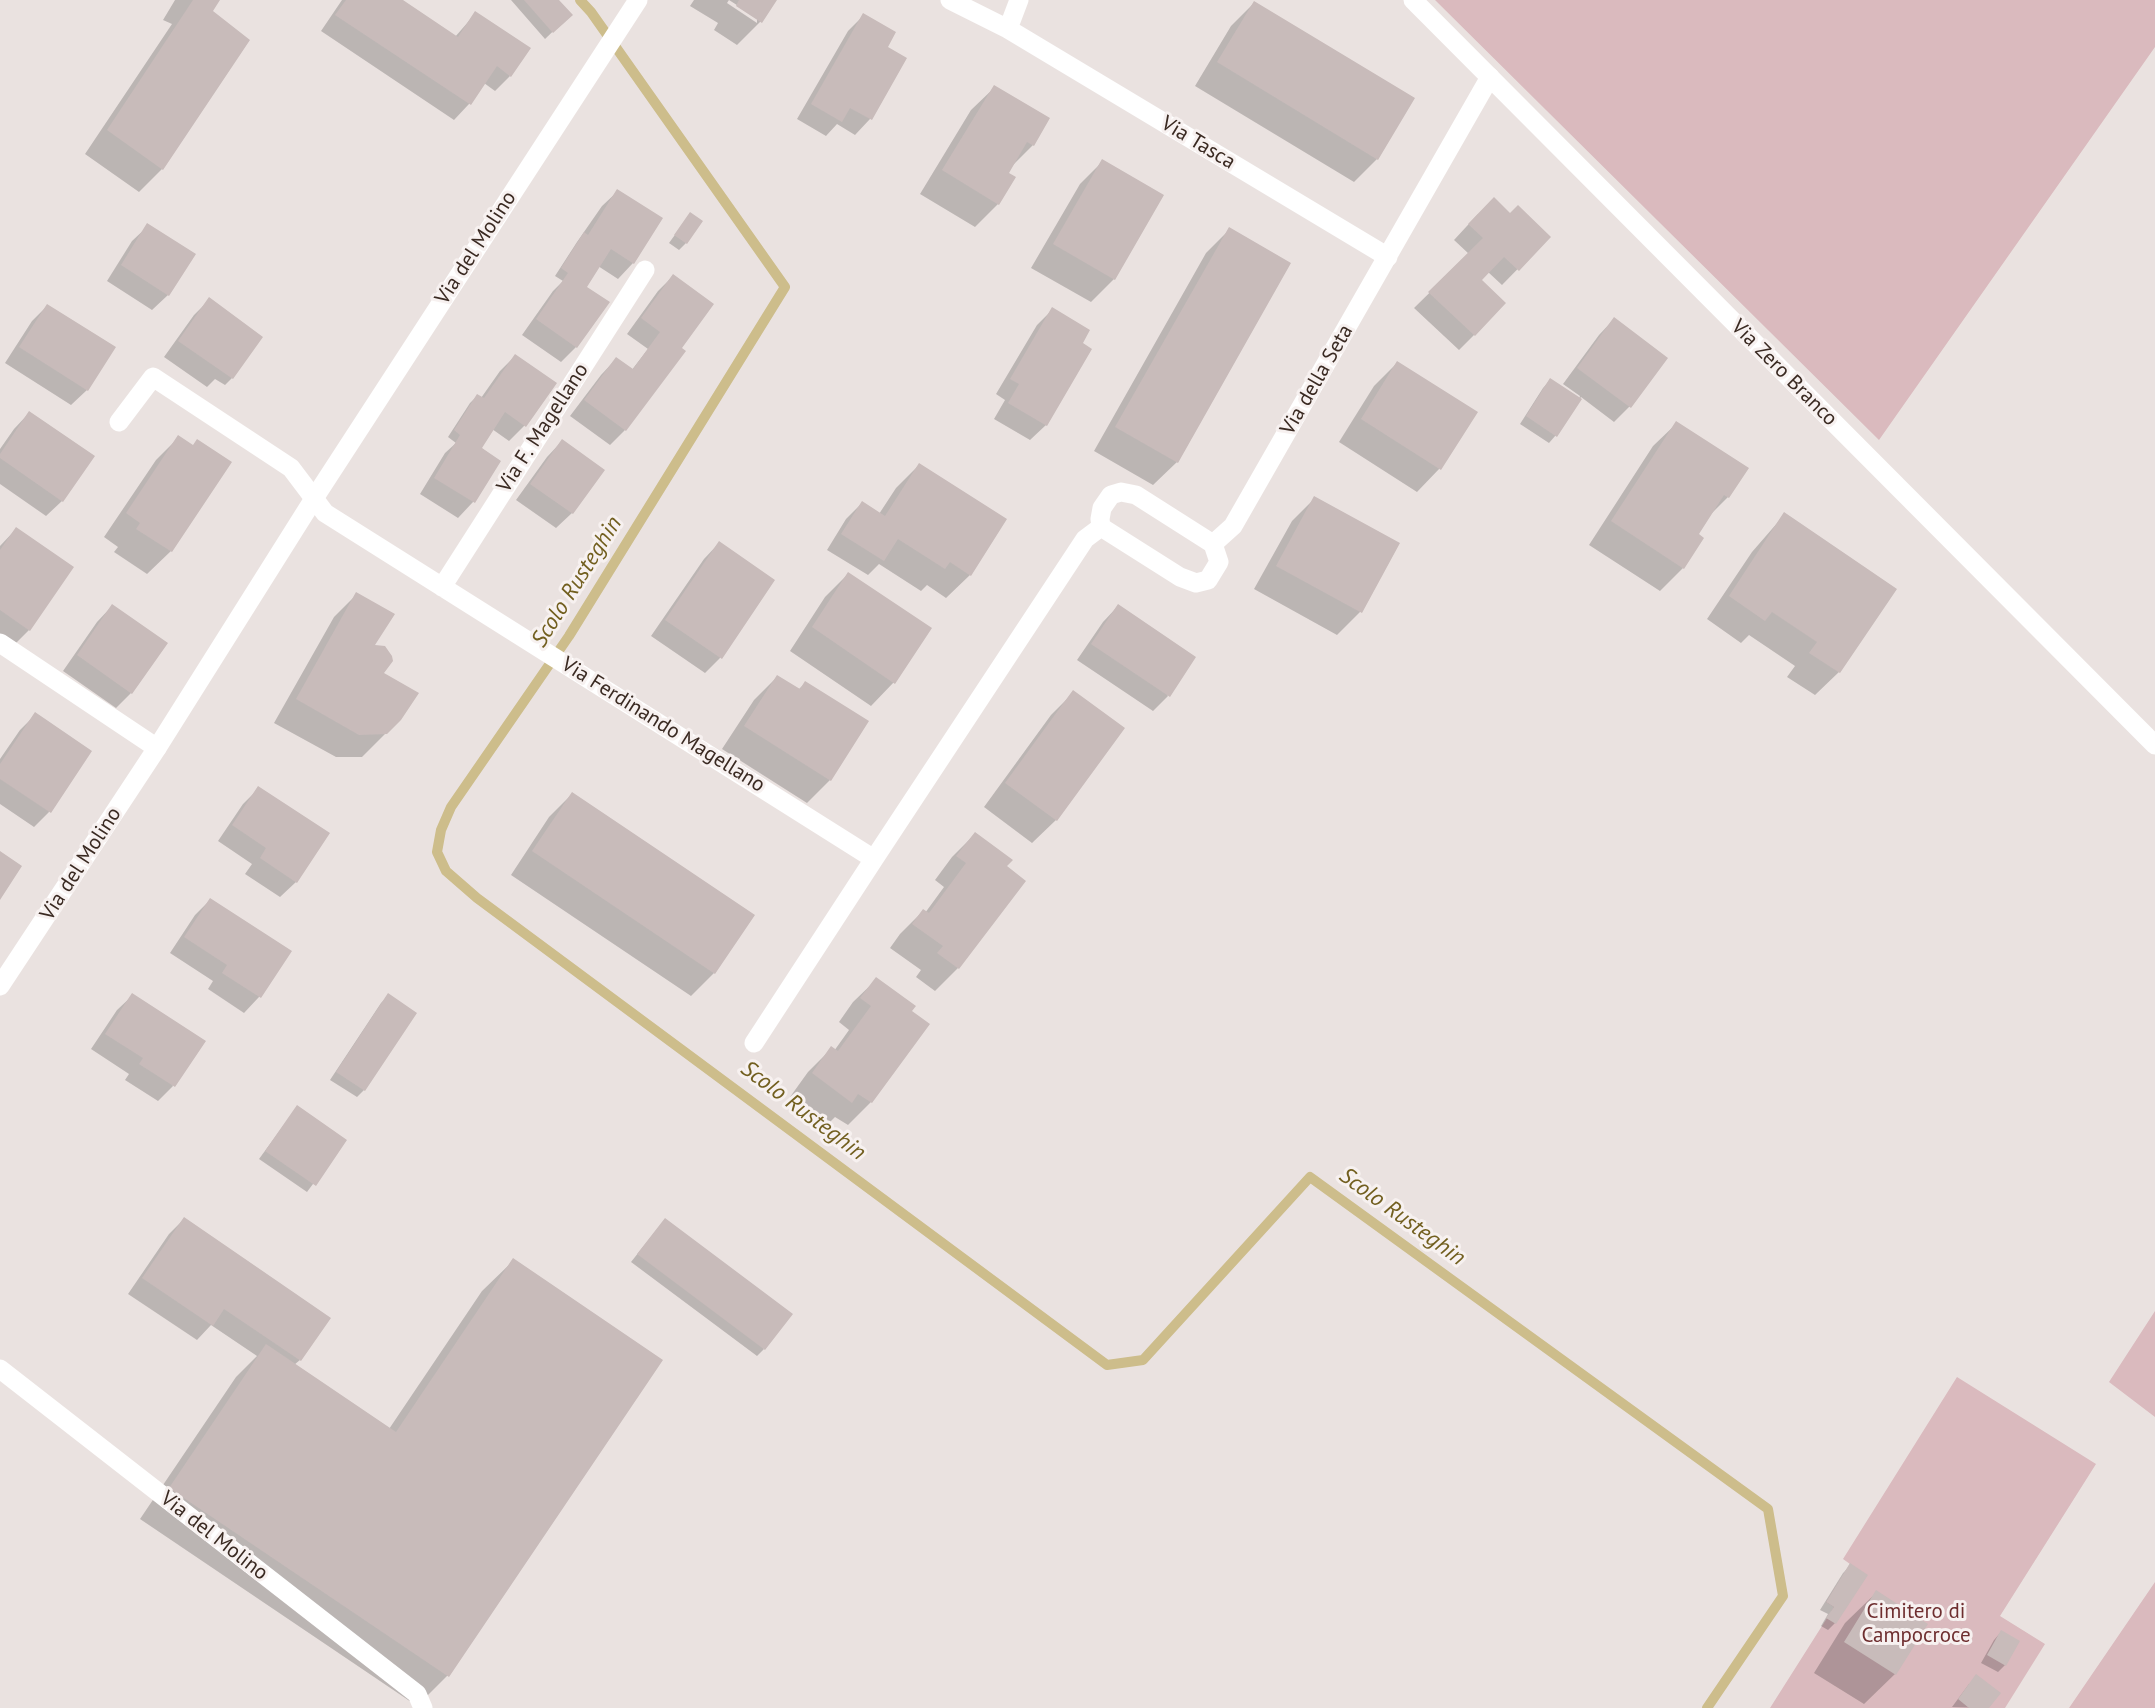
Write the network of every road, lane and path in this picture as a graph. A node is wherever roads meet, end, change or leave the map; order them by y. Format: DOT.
graph roads {
  1 [pos="638,0"];
  2 [pos="950,0"];
  3 [pos="1019,0"];
  4 [pos="1413,0"];
  5 [pos="1008,29"];
  6 [pos="1490,77"];
  7 [pos="1388,257"];
  8 [pos="645,270"];
  9 [pos="119,422"];
  10 [pos="315,497"];
  11 [pos="1101,527"];
  12 [pos="1213,544"];
  13 [pos="442,587"];
  14 [pos="0,643"];
  15 [pos="2155,745"];
  16 [pos="157,748"];
  17 [pos="874,859"];
  18 [pos="2,980"];
  19 [pos="754,1044"];
  20 [pos="0,1369"];
  21 [pos="423,1708"];
  1 -- 10 [label="street, Via del Molino"];
  2 -- 5 [label="street, Via Tasca"];
  3 -- 5 [label="street"];
  4 -- 6 [label="street, Via Zero Branco"];
  5 -- 7 [label="street, Via Tasca"];
  6 -- 7 [label="street, Via della Seta"];
  6 -- 15 [label="street, Via Zero Branco"];
  7 -- 12 [label="street, Via della Seta"];
  8 -- 13 [label="street, Via F. Magellano"];
  9 -- 10 [label="street"];
  10 -- 13 [label="street, Via Ferdinando Magellano"];
  10 -- 16 [label="street, Via del Molino"];
  11 -- 12 [label="street"];
  11 -- 12 [label="street"];
  11 -- 17 [label="street"];
  13 -- 17 [label="street, Via Ferdinando Magellano"];
  14 -- 16 [label="street"];
  16 -- 18 [label="street, Via del Molino"];
  17 -- 19 [label="street"];
  20 -- 21 [label="street, Via del Molino"];
}
